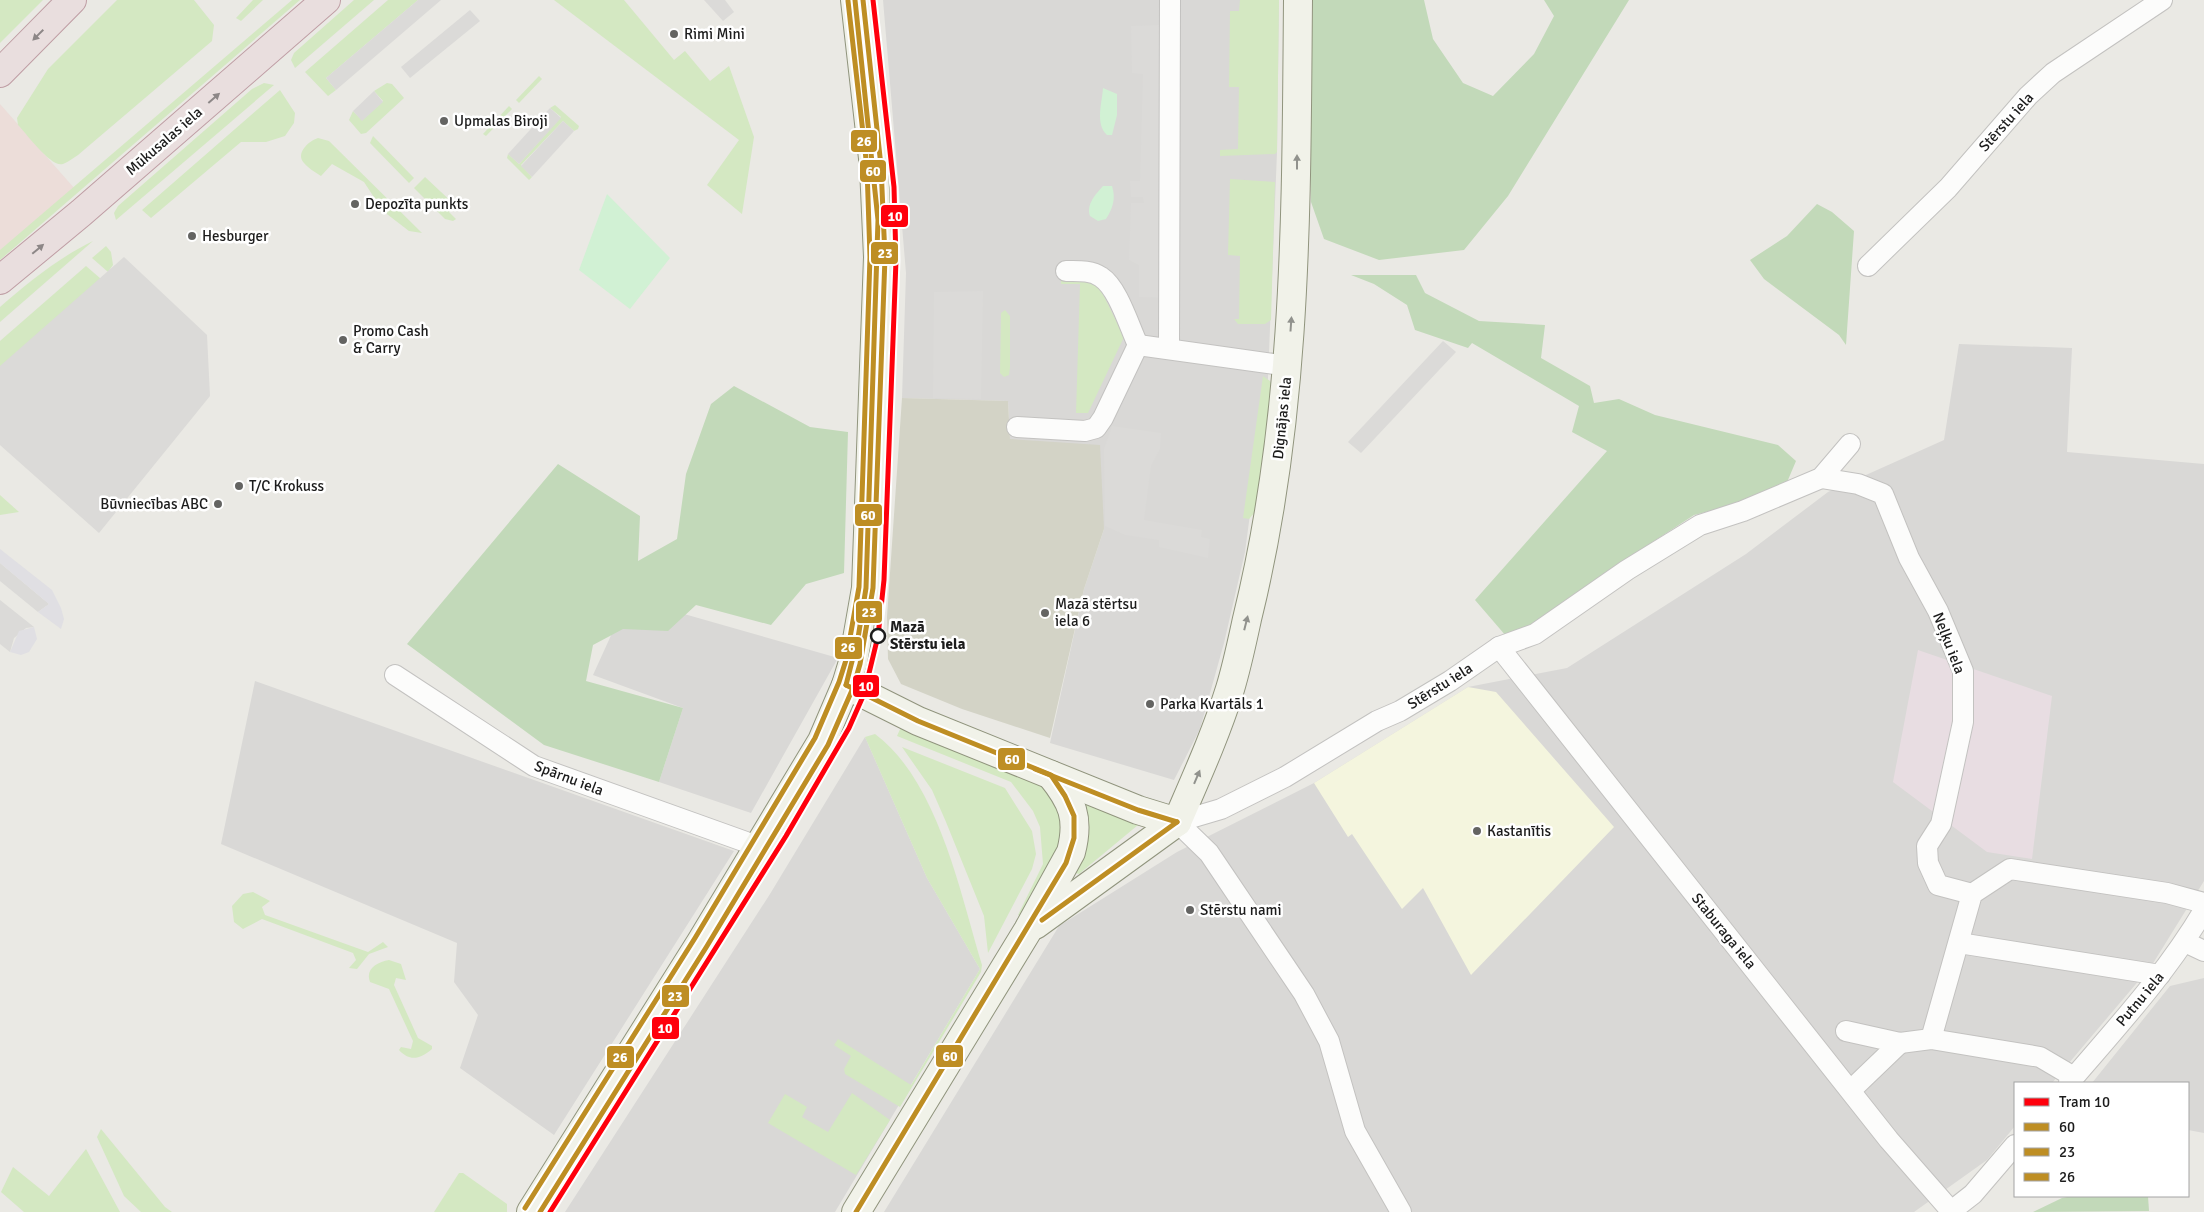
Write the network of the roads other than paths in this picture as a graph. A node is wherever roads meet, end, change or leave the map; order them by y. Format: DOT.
graph roads {
  1 [pos="72,0"];
  2 [pos="326,0"];
  3 [pos="855,0"];
  4 [pos="1170,0"];
  5 [pos="1298,0"];
  6 [pos="2162,0"];
  7 [pos="0,72"];
  8 [pos="1868,266"];
  9 [pos="1066,271"];
  10 [pos="0,280"];
  11 [pos="1138,345"];
  12 [pos="1169,349"];
  13 [pos="1288,366"];
  14 [pos="1017,427"];
  15 [pos="1850,444"];
  16 [pos="1821,478"];
  17 [pos="1499,647"];
  18 [pos="395,675"];
  19 [pos="846,685"];
  20 [pos="1051,775"];
  21 [pos="1177,822"];
  22 [pos="760,847"];
  23 [pos="1972,894"];
  24 [pos="2204,903"];
  25 [pos="2204,910"];
  26 [pos="1028,930"];
  27 [pos="2185,942"];
  28 [pos="1959,943"];
  29 [pos="2204,951"];
  30 [pos="2160,975"];
  31 [pos="1846,1031"];
  32 [pos="1931,1039"];
  33 [pos="1900,1043"];
  34 [pos="2071,1080"];
  35 [pos="1851,1090"];
  36 [pos="2014,1146"];
  37 [pos="532,1212"];
  38 [pos="856,1212"];
  39 [pos="1401,1212"];
  40 [pos="1951,1212"];
  1 -- 7 [label="highway, one-way"];
  10 -- 2 [label="highway, Mūkusalas iela, one-way"];
  3 -- 19 [label="main road"];
  4 -- 12 [label="street"];
  13 -- 5 [label="main road, Dignājas iela, one-way"];
  6 -- 8 [label="street, Stērstu iela"];
  9 -- 11 [label="street"];
  11 -- 12 [label="street"];
  11 -- 14 [label="street"];
  12 -- 13 [label="street"];
  21 -- 13 [label="main road, Dignājas iela, one-way"];
  15 -- 16 [label="street, Stērstu iela"];
  16 -- 17 [label="street, Stērstu iela"];
  16 -- 23 [label="street, Neļķu iela"];
  17 -- 21 [label="street, Stērstu iela"];
  17 -- 35 [label="street, Staburaga iela"];
  18 -- 22 [label="street, Spārnu iela"];
  19 -- 20 [label="main road"];
  19 -- 22 [label="main road"];
  20 -- 21 [label="main road"];
  20 -- 26 [label="main road, Stērstu iela"];
  21 -- 26 [label="main road, Stērstu iela"];
  21 -- 39 [label="street"];
  22 -- 37 [label="main road"];
  23 -- 24 [label="street"];
  23 -- 28 [label="street"];
  25 -- 27 [label="street, Putnu iela"];
  26 -- 38 [label="main road, Stērstu iela"];
  27 -- 29 [label="street"];
  27 -- 30 [label="street, Putnu iela"];
  28 -- 30 [label="street"];
  28 -- 32 [label="street"];
  30 -- 34 [label="street, Putnu iela"];
  31 -- 33 [label="street"];
  32 -- 33 [label="street"];
  32 -- 34 [label="street"];
  33 -- 35 [label="street"];
  35 -- 40 [label="street, Staburaga iela"];
  36 -- 40 [label="street"];
}
